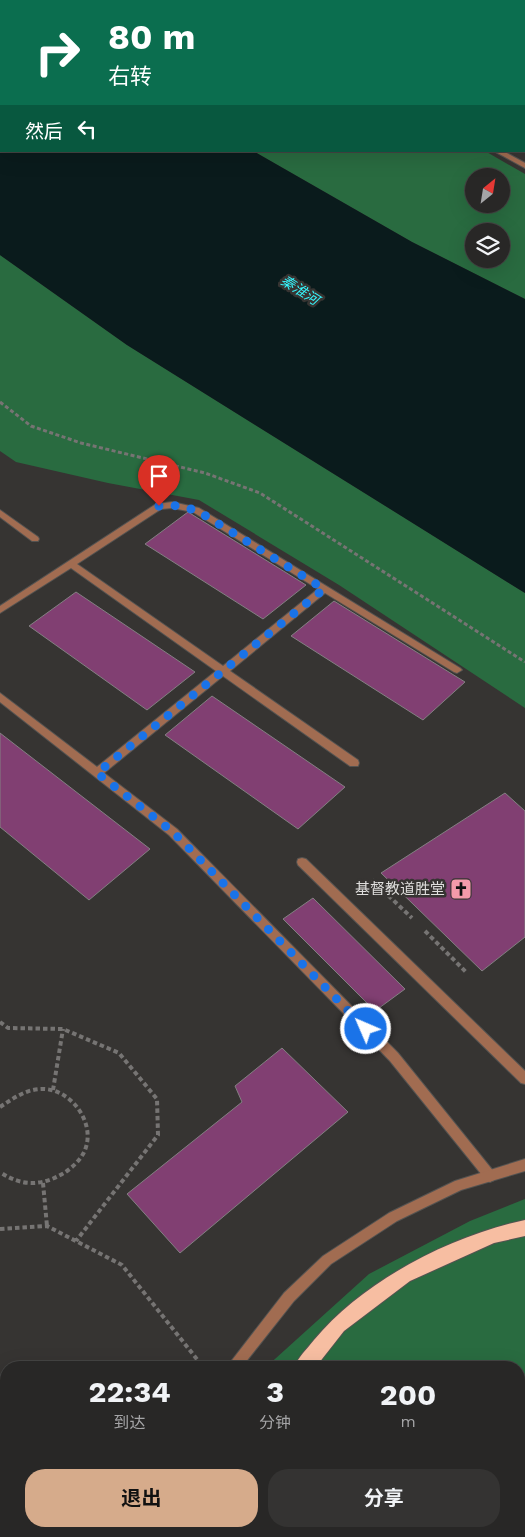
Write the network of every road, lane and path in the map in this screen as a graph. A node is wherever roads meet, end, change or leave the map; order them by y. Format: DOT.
graph roads {
  1 [pos="499,152"];
  2 [pos="525,166"];
  3 [pos="0,402"];
  4 [pos="0,513"];
  5 [pos="35,539"];
  6 [pos="71,564"];
  7 [pos="324,589"];
  8 [pos="0,610"];
  9 [pos="525,662"];
  10 [pos="458,670"];
  11 [pos="0,697"];
  12 [pos="354,763"];
  13 [pos="97,773"];
  14 [pos="302,862"];
  15 [pos="372,880"];
  16 [pos="412,918"];
  17 [pos="425,932"];
  18 [pos="467,973"];
  19 [pos="0,1022"];
  20 [pos="63,1029"];
  21 [pos="525,1079"];
  22 [pos="52,1090"];
  23 [pos="0,1107"];
  24 [pos="525,1165"];
  25 [pos="0,1172"];
  26 [pos="490,1176"];
  27 [pos="43,1183"];
  28 [pos="47,1226"];
  29 [pos="525,1228"];
  30 [pos="0,1229"];
  31 [pos="76,1241"];
  32 [pos="198,1361"];
  33 [pos="238,1361"];
  34 [pos="309,1361"];
  1 -- 2 [label="street"];
  3 -- 9 [label="path"];
  4 -- 5 [label="street"];
  6 -- 7 [label="street"];
  6 -- 8 [label="street"];
  6 -- 12 [label="street"];
  7 -- 10 [label="street"];
  7 -- 13 [label="street"];
  11 -- 13 [label="street"];
  13 -- 26 [label="street"];
  14 -- 21 [label="street"];
  15 -- 16 [label="path"];
  17 -- 18 [label="path"];
  19 -- 20 [label="path"];
  20 -- 22 [label="path"];
  20 -- 31 [label="path"];
  22 -- 23 [label="path"];
  22 -- 27 [label="path"];
  24 -- 26 [label="street"];
  25 -- 27 [label="path"];
  26 -- 33 [label="street"];
  27 -- 28 [label="path"];
  28 -- 30 [label="path"];
  28 -- 31 [label="path"];
  29 -- 34 [label="highway"];
  31 -- 32 [label="path"];
}
